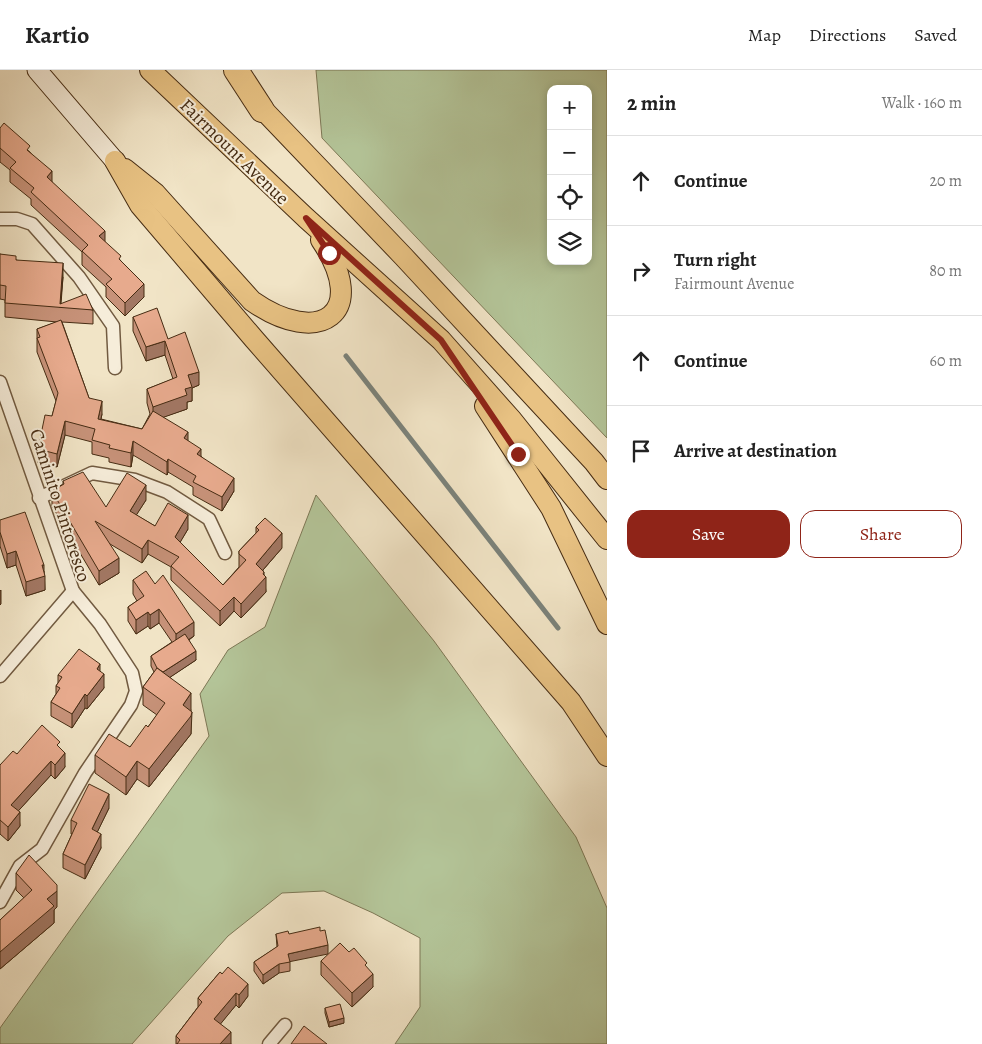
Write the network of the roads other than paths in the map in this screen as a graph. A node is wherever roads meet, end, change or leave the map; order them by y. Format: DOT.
graph roads {
  1 [pos="37,70"];
  2 [pos="150,70"];
  3 [pos="230,70"];
  4 [pos="236,70"];
  5 [pos="262,110"];
  6 [pos="115,161"];
  7 [pos="306,218"];
  8 [pos="0,219"];
  9 [pos="441,340"];
  10 [pos="115,368"];
  11 [pos="0,382"];
  12 [pos="607,479"];
  13 [pos="39,498"];
  14 [pos="607,539"];
  15 [pos="225,552"];
  16 [pos="73,591"];
  17 [pos="607,624"];
  18 [pos="0,676"];
  19 [pos="607,756"];
  20 [pos="0,902"];
  21 [pos="285,1025"];
  22 [pos="269,1044"];
  1 -- 6 [label="street"];
  2 -- 7 [label="main road, Fairmount Avenue"];
  3 -- 5 [label="main road"];
  4 -- 5 [label="highway"];
  5 -- 12 [label="main road"];
  6 -- 7 [label="main road"];
  6 -- 19 [label="main road"];
  7 -- 9 [label="main road, Fairmount Avenue"];
  8 -- 10 [label="street"];
  9 -- 14 [label="main road, Fairmount Avenue"];
  9 -- 17 [label="main road"];
  11 -- 13 [label="street, Caminito Pintoresco"];
  13 -- 15 [label="street"];
  13 -- 16 [label="street, Caminito Pintoresco"];
  16 -- 18 [label="street, Caminito Pintoresco"];
  16 -- 20 [label="street"];
  21 -- 22 [label="street"];
}
